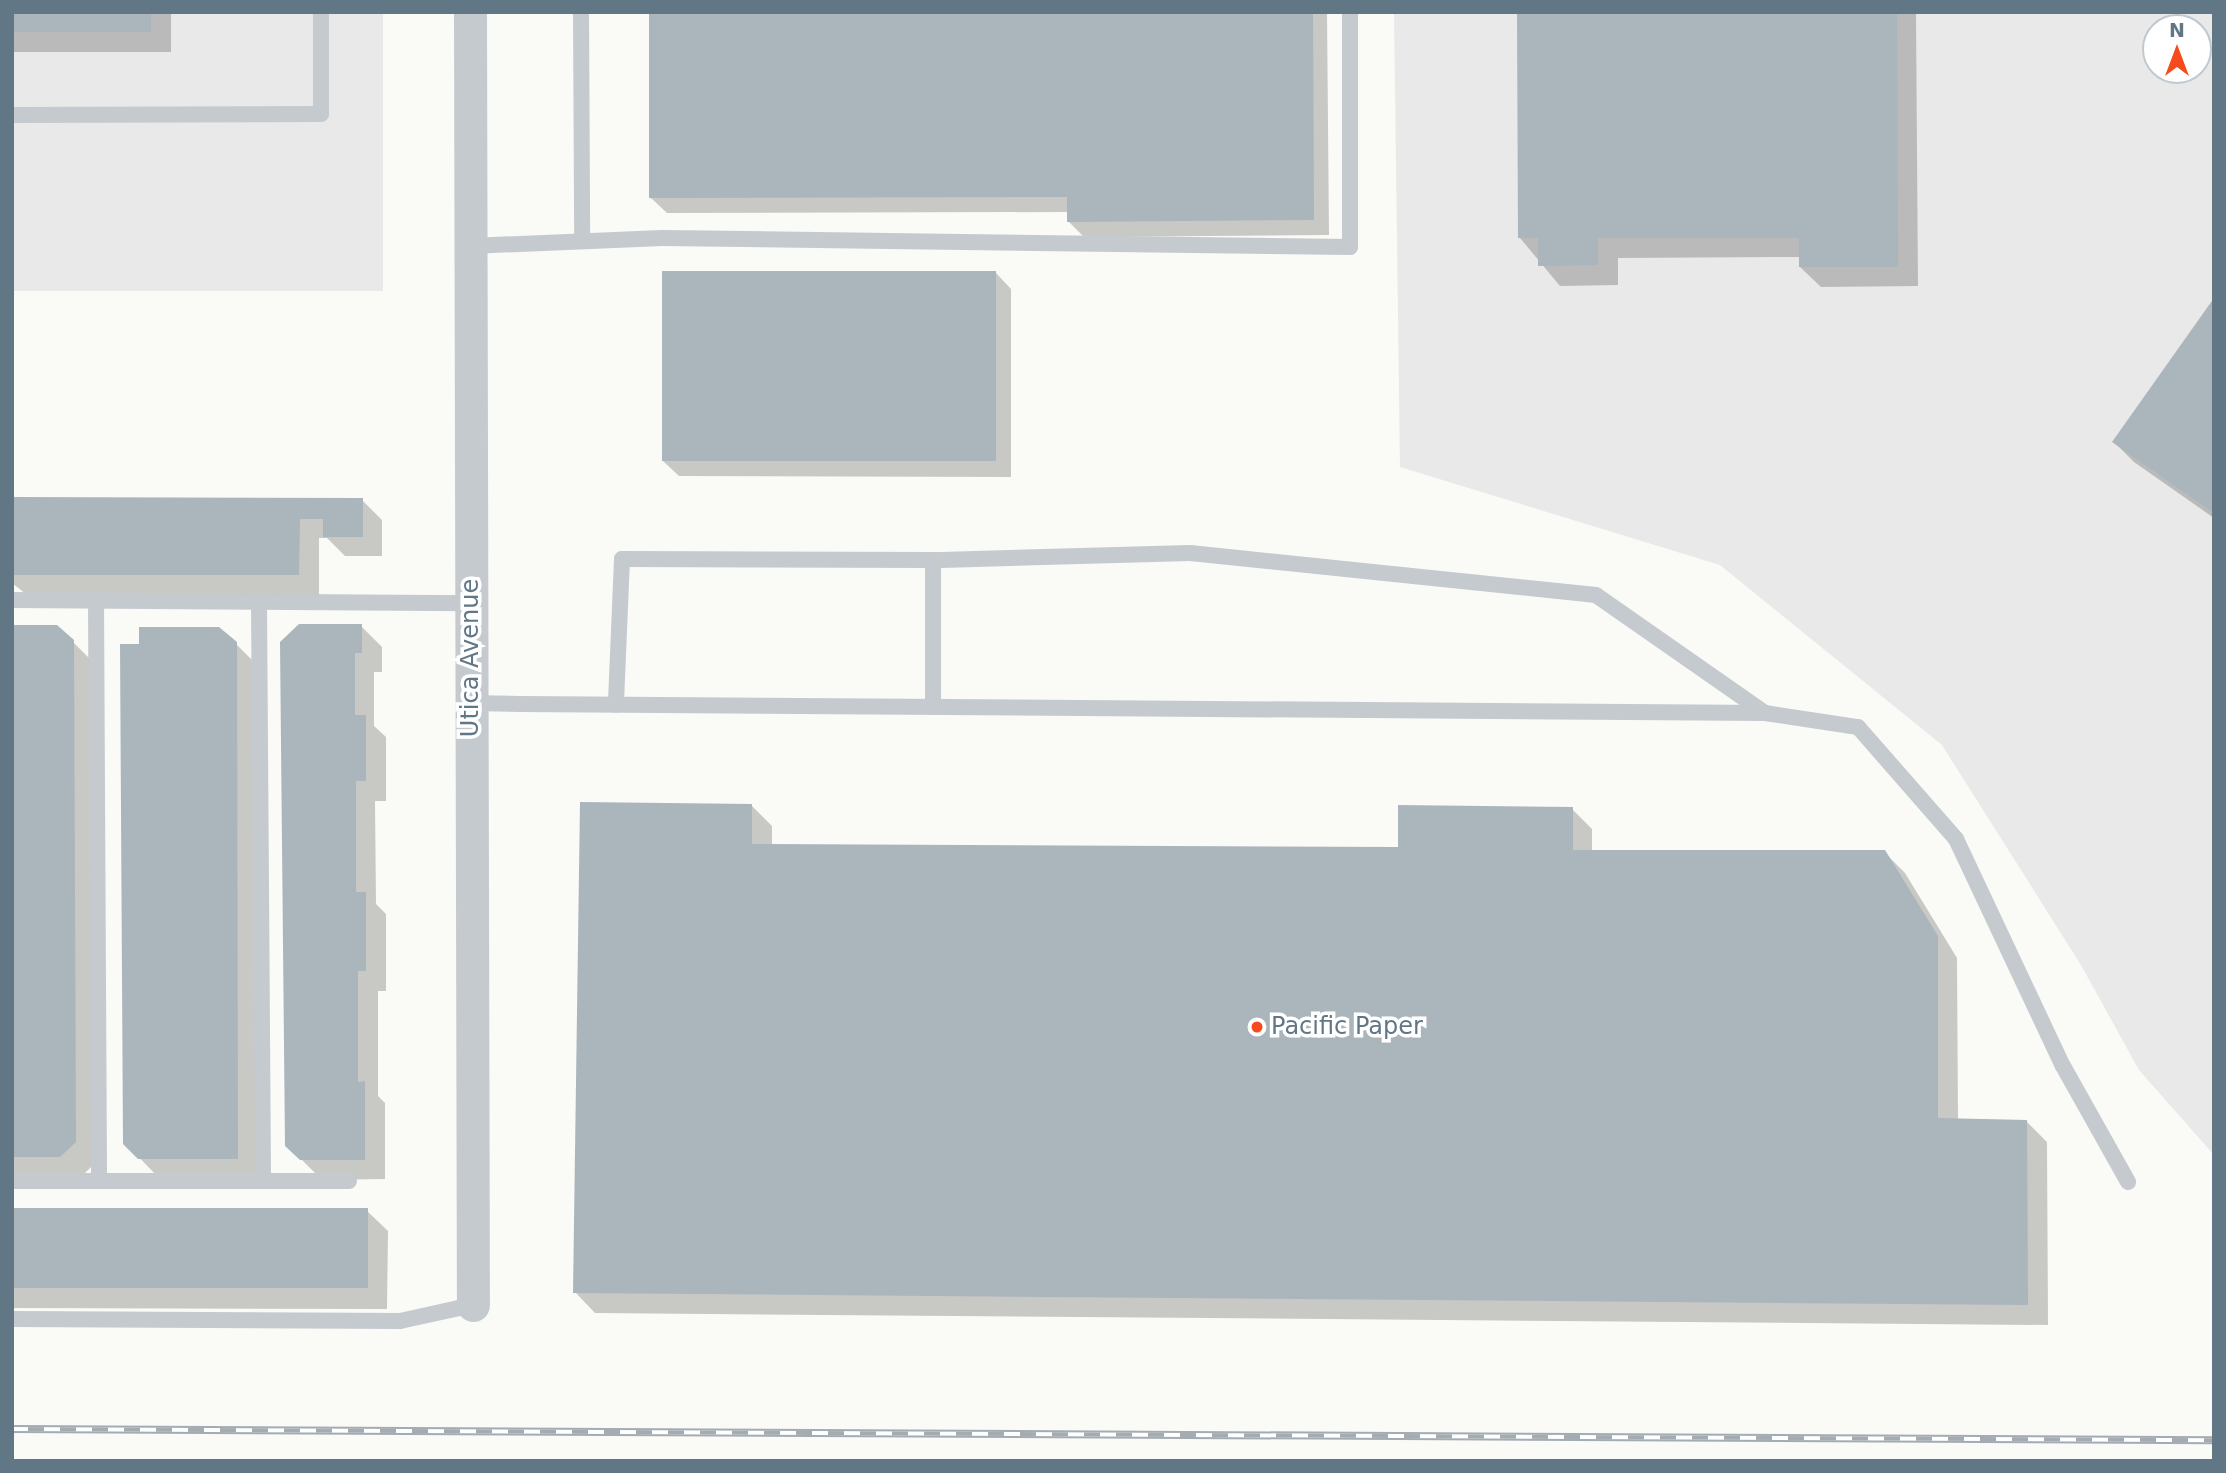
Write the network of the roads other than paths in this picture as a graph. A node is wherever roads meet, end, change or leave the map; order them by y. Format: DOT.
graph roads {
  1 [pos="321,12"];
  2 [pos="470,12"];
  3 [pos="581,12"];
  4 [pos="1350,12"];
  5 [pos="12,115"];
  6 [pos="582,241"];
  7 [pos="470,246"];
  8 [pos="933,560"];
  9 [pos="12,600"];
  10 [pos="96,600"];
  11 [pos="259,602"];
  12 [pos="471,603"];
  13 [pos="471,703"];
  14 [pos="616,705"];
  15 [pos="933,707"];
  16 [pos="1765,713"];
  17 [pos="12,1181"];
  18 [pos="99,1181"];
  19 [pos="263,1181"];
  20 [pos="349,1181"];
  21 [pos="2128,1182"];
  22 [pos="472,1305"];
  23 [pos="12,1319"];
  1 -- 5 [label="lane"];
  2 -- 7 [label="street, Utica Avenue"];
  3 -- 6 [label="lane"];
  4 -- 6 [label="lane"];
  6 -- 7 [label="lane"];
  7 -- 12 [label="street, Utica Avenue"];
  8 -- 14 [label="lane"];
  8 -- 15 [label="lane"];
  8 -- 16 [label="lane"];
  9 -- 10 [label="lane"];
  10 -- 11 [label="lane"];
  10 -- 18 [label="lane"];
  11 -- 12 [label="lane"];
  11 -- 19 [label="lane"];
  12 -- 13 [label="street, Utica Avenue"];
  13 -- 14 [label="lane"];
  13 -- 22 [label="street, Utica Avenue"];
  14 -- 15 [label="lane"];
  15 -- 16 [label="lane"];
  16 -- 21 [label="lane"];
  17 -- 18 [label="lane"];
  18 -- 19 [label="lane"];
  19 -- 20 [label="lane"];
  22 -- 23 [label="lane"];
}
